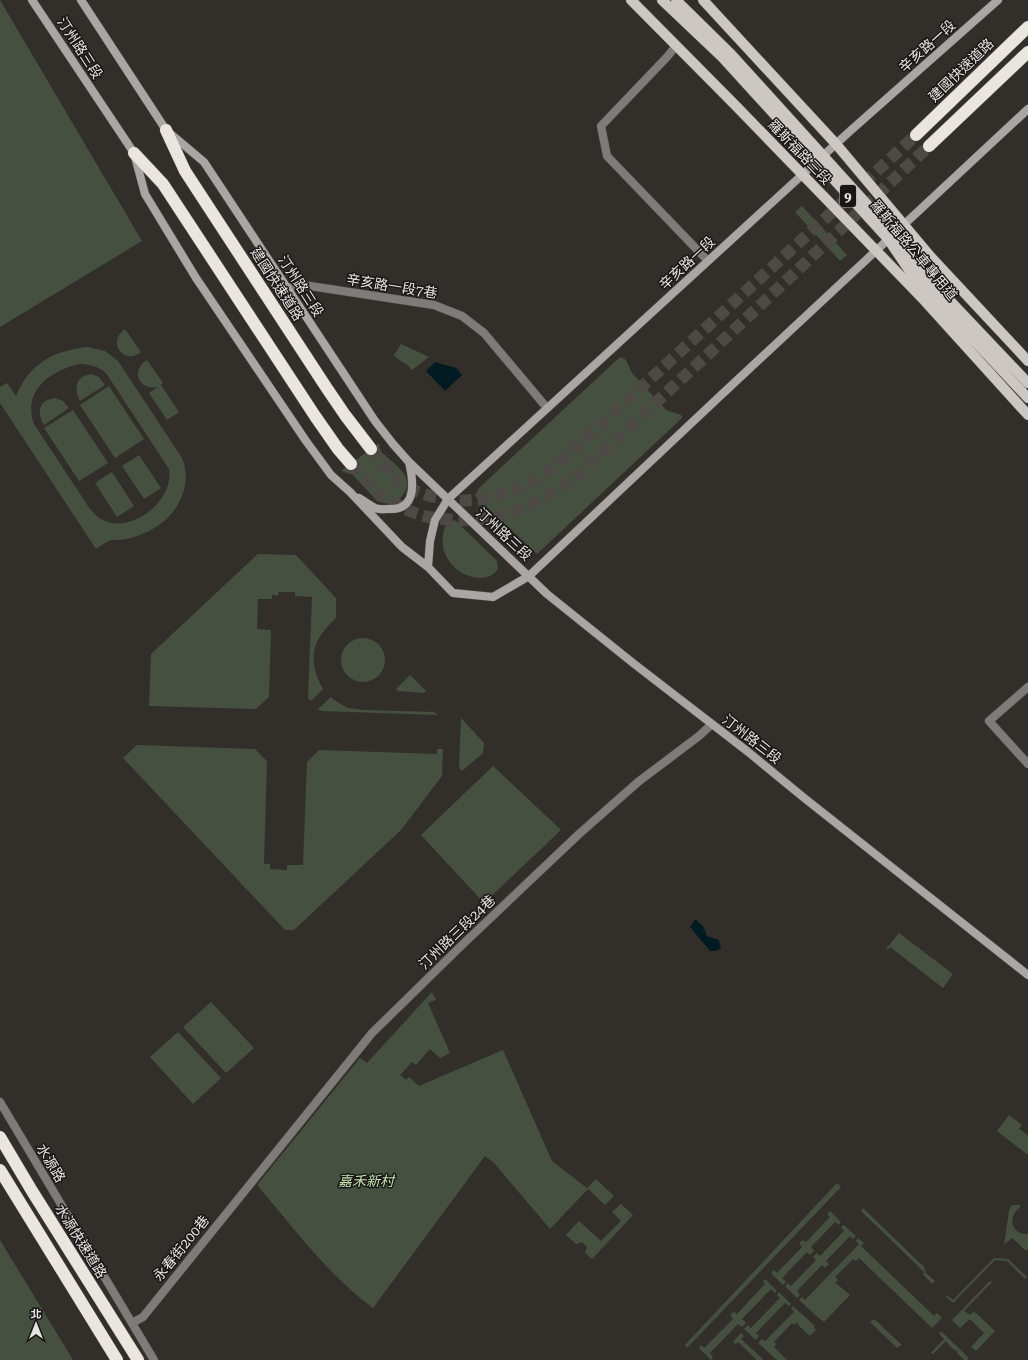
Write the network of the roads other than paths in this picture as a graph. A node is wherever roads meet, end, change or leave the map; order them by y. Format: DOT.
graph roads {
  1 [pos="32,0"];
  2 [pos="81,0"];
  3 [pos="631,0"];
  4 [pos="662,0"];
  5 [pos="676,0"];
  6 [pos="703,0"];
  7 [pos="998,0"];
  8 [pos="1028,26"];
  9 [pos="676,46"];
  10 [pos="1028,52"];
  11 [pos="1028,109"];
  12 [pos="166,130"];
  13 [pos="916,135"];
  14 [pos="836,144"];
  15 [pos="929,146"];
  16 [pos="134,153"];
  17 [pos="820,159"];
  18 [pos="802,175"];
  19 [pos="902,225"];
  20 [pos="891,236"];
  21 [pos="875,251"];
  22 [pos="708,261"];
  23 [pos="288,289"];
  24 [pos="1028,362"];
  25 [pos="1028,383"];
  26 [pos="1028,398"];
  27 [pos="548,408"];
  28 [pos="1028,414"];
  29 [pos="371,449"];
  30 [pos="409,462"];
  31 [pos="351,464"];
  32 [pos="350,492"];
  33 [pos="448,499"];
  34 [pos="428,567"];
  35 [pos="529,576"];
  36 [pos="1028,686"];
  37 [pos="712,724"];
  38 [pos="1028,764"];
  39 [pos="1028,975"];
  40 [pos="0,1102"];
  41 [pos="0,1137"];
  42 [pos="0,1170"];
  43 [pos="247,1186"];
  44 [pos="132,1323"];
  45 [pos="117,1360"];
  46 [pos="138,1360"];
  47 [pos="154,1360"];
  1 -- 16 [label="main road, 汀州路三段"];
  2 -- 12 [label="main road, 汀州路三段"];
  3 -- 9 [label="main road, 羅斯福路三段 / 9"];
  4 -- 17 [label="main road, 羅斯福路公車專用道 / 9"];
  5 -- 17 [label="main road, 羅斯福路公車專用道 / 9"];
  6 -- 14 [label="main road, 羅斯福路三段 / 9"];
  7 -- 14 [label="main road, 辛亥路一段"];
  8 -- 13 [label="highway, 建國快速道路"];
  9 -- 18 [label="main road, 羅斯福路三段 / 9"];
  9 -- 22 [label="street"];
  10 -- 15 [label="highway"];
  11 -- 19 [label="main road"];
  12 -- 23 [label="main road, 汀州路三段"];
  12 -- 29 [label="highway, 建國快速道路"];
  14 -- 17 [label="main road, 辛亥路一段"];
  14 -- 19 [label="main road, 羅斯福路三段 / 9"];
  16 -- 31 [label="highway"];
  16 -- 32 [label="main road, 汀州路三段"];
  17 -- 18 [label="main road, 辛亥路一段"];
  17 -- 20 [label="main road, 羅斯福路公車專用道 / 9"];
  18 -- 21 [label="main road, 羅斯福路三段 / 9"];
  18 -- 22 [label="main road, 辛亥路一段"];
  19 -- 20 [label="main road"];
  19 -- 24 [label="main road, 羅斯福路三段 / 9"];
  20 -- 21 [label="main road"];
  20 -- 25 [label="main road, 羅斯福路公車專用道 / 9"];
  20 -- 26 [label="main road, 羅斯福路公車專用道 / 9"];
  21 -- 28 [label="main road, 羅斯福路三段 / 9"];
  21 -- 35 [label="main road"];
  22 -- 27 [label="main road, 辛亥路一段"];
  23 -- 27 [label="street, 辛亥路一段7巷"];
  23 -- 30 [label="main road, 汀州路三段"];
  27 -- 33 [label="main road, 辛亥路一段"];
  30 -- 32 [label="main road"];
  30 -- 33 [label="main road, 汀州路三段"];
  32 -- 34 [label="main road, 汀州路三段"];
  33 -- 34 [label="main road, 辛亥路一段"];
  33 -- 35 [label="main road, 汀州路三段"];
  34 -- 35 [label="main road, 汀州路三段"];
  35 -- 37 [label="main road, 汀州路三段"];
  36 -- 38 [label="street"];
  37 -- 39 [label="main road, 汀州路三段"];
  37 -- 43 [label="street, 汀州路三段24巷"];
  40 -- 44 [label="street, 水源路"];
  41 -- 46 [label="highway, 水源快速道路"];
  42 -- 45 [label="highway"];
  43 -- 44 [label="street, 永春街200巷"];
  44 -- 47 [label="street, 水源路"];
}
